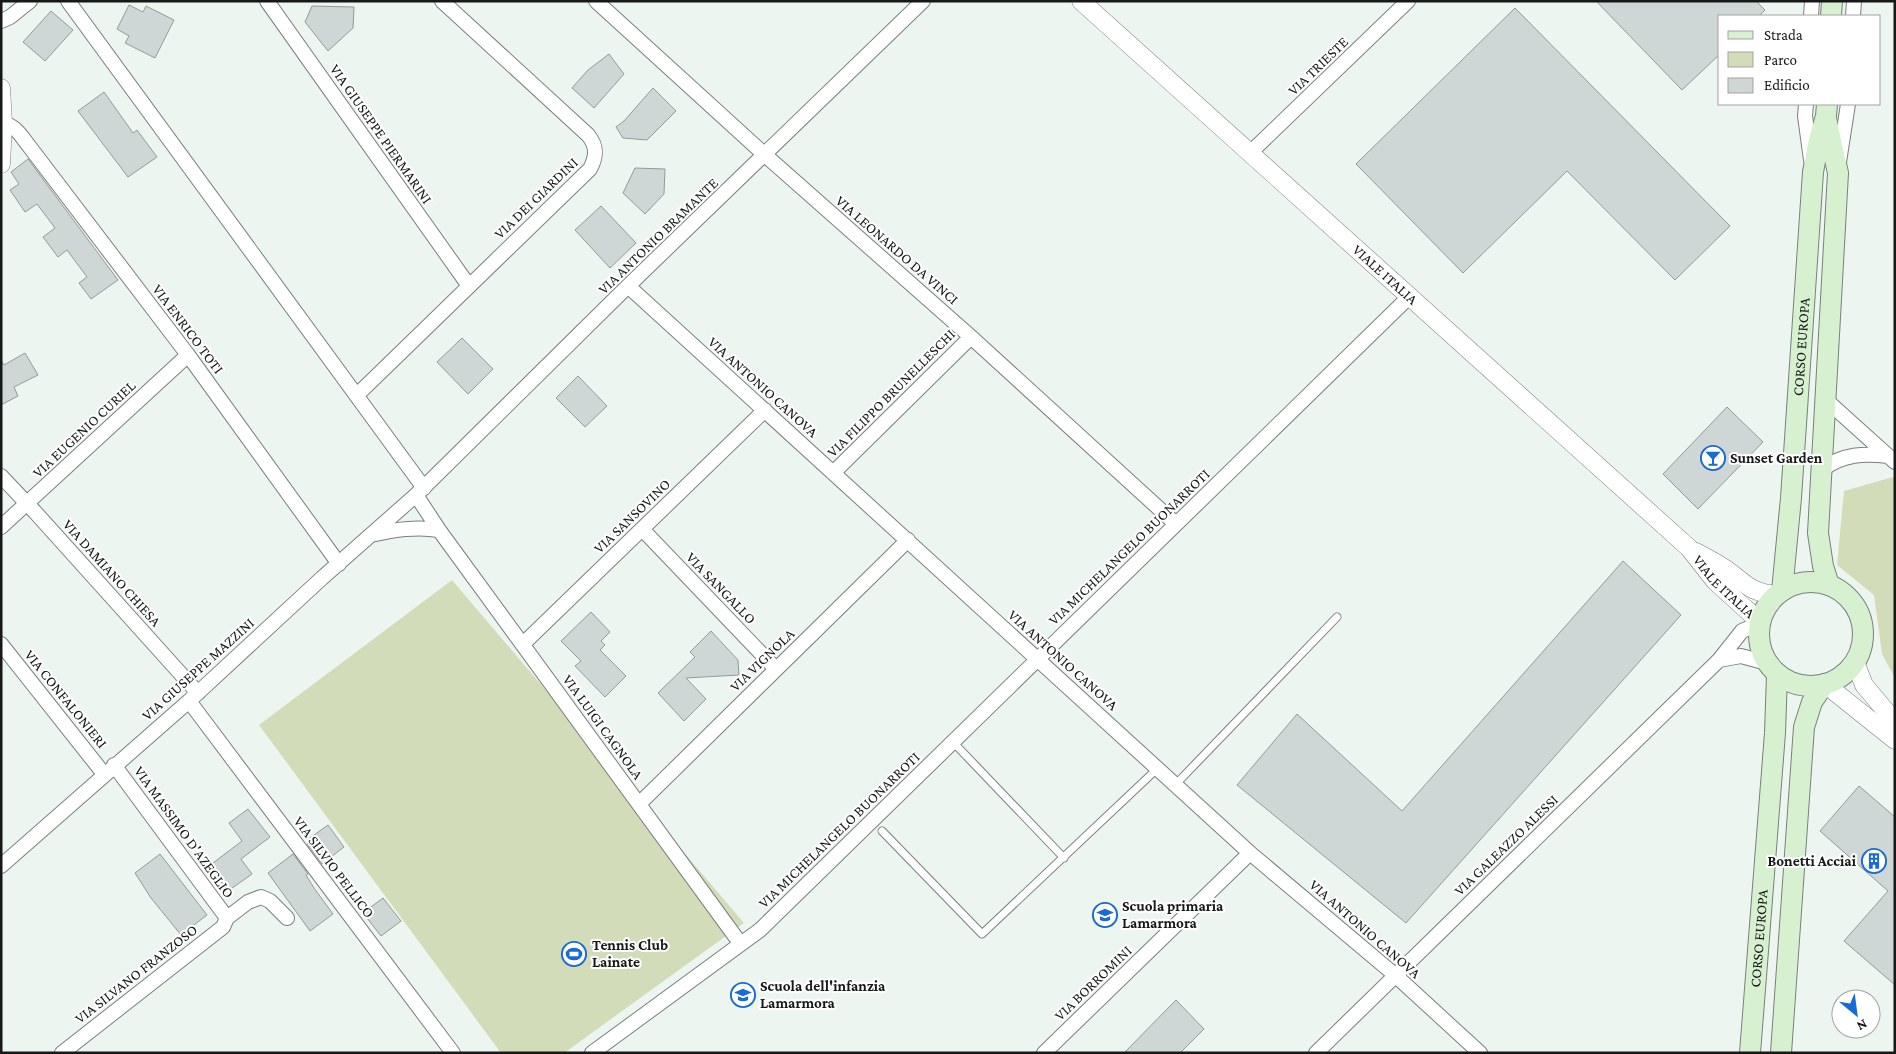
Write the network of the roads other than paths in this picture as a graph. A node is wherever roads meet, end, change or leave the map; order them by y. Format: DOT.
graph roads {
  1 [pos="30,1"];
  2 [pos="68,1"];
  3 [pos="267,1"];
  4 [pos="442,1"];
  5 [pos="596,1"];
  6 [pos="923,1"];
  7 [pos="1081,1"];
  8 [pos="1408,1"];
  9 [pos="1812,1"];
  10 [pos="1832,1"];
  11 [pos="1854,1"];
  12 [pos="1811,15"];
  13 [pos="1831,15"];
  14 [pos="1853,15"];
  15 [pos="1,21"];
  16 [pos="1,88"];
  17 [pos="1806,105"];
  18 [pos="1848,105"];
  19 [pos="1826,110"];
  20 [pos="3,123"];
  21 [pos="1250,153"];
  22 [pos="765,155"];
  23 [pos="1,164"];
  24 [pos="1813,172"];
  25 [pos="1838,173"];
  26 [pos="469,286"];
  27 [pos="628,286"];
  28 [pos="1409,296"];
  29 [pos="971,337"];
  30 [pos="188,355"];
  31 [pos="357,395"];
  32 [pos="1826,400"];
  33 [pos="764,410"];
  34 [pos="1891,459"];
  35 [pos="1823,469"];
  36 [pos="833,473"];
  37 [pos="1,476"];
  38 [pos="420,491"];
  39 [pos="27,503"];
  40 [pos="1176,524"];
  41 [pos="1,527"];
  42 [pos="642,529"];
  43 [pos="439,530"];
  44 [pos="371,535"];
  45 [pos="908,540"];
  46 [pos="1689,548"];
  47 [pos="338,564"];
  48 [pos="1829,585"];
  49 [pos="1779,593"];
  50 [pos="1337,617"];
  51 [pos="1760,623"];
  52 [pos="1,644"];
  53 [pos="523,644"];
  54 [pos="1037,658"];
  55 [pos="1719,660"];
  56 [pos="1855,662"];
  57 [pos="776,669"];
  58 [pos="1772,669"];
  59 [pos="1824,684"];
  60 [pos="193,697"];
  61 [pos="1895,722"];
  62 [pos="1895,740"];
  63 [pos="952,741"];
  64 [pos="1158,768"];
  65 [pos="109,770"];
  66 [pos="1176,784"];
  67 [pos="640,803"];
  68 [pos="882,831"];
  69 [pos="1250,853"];
  70 [pos="1064,858"];
  71 [pos="1,866"];
  72 [pos="227,918"];
  73 [pos="287,918"];
  74 [pos="740,943"];
  75 [pos="1395,975"];
  76 [pos="62,1053"];
  77 [pos="453,1053"];
  78 [pos="592,1053"];
  79 [pos="1044,1053"];
  80 [pos="1316,1053"];
  81 [pos="1480,1053"];
  82 [pos="1750,1053"];
  83 [pos="1781,1053"];
  1 -- 15 [label="street"];
  2 -- 31 [label="street, VIA LUIGI CAGNOLA"];
  3 -- 26 [label="street, VIA GIUSEPPE PIERMARINI"];
  4 -- 26 [label="street, VIA DEI GIARDINI"];
  5 -- 22 [label="street, VIA LEONARDO DA VINCI"];
  6 -- 22 [label="street, VIA ANTONIO BRAMANTE"];
  7 -- 21 [label="street, VIALE ITALIA"];
  8 -- 21 [label="street, VIA TRIESTE"];
  9 -- 12 [label="street"];
  10 -- 13 [label="main road"];
  11 -- 14 [label="street"];
  16 -- 20 [label="street"];
  17 -- 24 [label="street, CORSO EUROPA"];
  18 -- 25 [label="street, CORSO EUROPA"];
  19 -- 24 [label="main road"];
  19 -- 25 [label="main road"];
  20 -- 23 [label="street"];
  20 -- 30 [label="street, VIA ENRICO TOTI"];
  21 -- 28 [label="street, VIALE ITALIA"];
  22 -- 27 [label="street, VIA ANTONIO BRAMANTE"];
  22 -- 29 [label="street, VIA LEONARDO DA VINCI"];
  24 -- 49 [label="main road, CORSO EUROPA"];
  25 -- 32 [label="main road, CORSO EUROPA"];
  26 -- 31 [label="street, VIA DEI GIARDINI"];
  27 -- 33 [label="street, VIA ANTONIO CANOVA"];
  27 -- 38 [label="street, VIA ANTONIO BRAMANTE"];
  28 -- 40 [label="street, VIA MICHELANGELO BUONARROTI"];
  28 -- 46 [label="street, VIALE ITALIA"];
  29 -- 36 [label="street, VIA FILIPPO BRUNELLESCHI"];
  29 -- 40 [label="street, VIA LEONARDO DA VINCI"];
  30 -- 39 [label="street, VIA EUGENIO CURIEL"];
  30 -- 47 [label="street, VIA ENRICO TOTI"];
  31 -- 38 [label="street, VIA LUIGI CAGNOLA"];
  32 -- 34 [label="street"];
  32 -- 35 [label="main road, CORSO EUROPA"];
  33 -- 36 [label="street, VIA ANTONIO CANOVA"];
  33 -- 42 [label="street, VIA SANSOVINO"];
  34 -- 35 [label="street"];
  35 -- 48 [label="main road, CORSO EUROPA"];
  36 -- 45 [label="street, VIA ANTONIO CANOVA"];
  37 -- 39 [label="street, VIA DAMIANO CHIESA"];
  38 -- 43 [label="street, VIA LUIGI CAGNOLA"];
  38 -- 44 [label="street, VIA GIUSEPPE MAZZINI"];
  39 -- 41 [label="street, VIA EUGENIO CURIEL"];
  39 -- 60 [label="street, VIA DAMIANO CHIESA"];
  40 -- 54 [label="street, VIA MICHELANGELO BUONARROTI"];
  42 -- 53 [label="street, VIA SANSOVINO"];
  42 -- 57 [label="street, VIA SANGALLO"];
  43 -- 44 [label="street"];
  43 -- 53 [label="street, VIA LUIGI CAGNOLA"];
  44 -- 47 [label="street, VIA GIUSEPPE MAZZINI"];
  45 -- 54 [label="street, VIA ANTONIO CANOVA"];
  45 -- 57 [label="street, VIA VIGNOLA"];
  46 -- 49 [label="street, VIALE ITALIA"];
  46 -- 51 [label="street, VIALE ITALIA"];
  47 -- 60 [label="street, VIA GIUSEPPE MAZZINI"];
  48 -- 49 [label="main road"];
  48 -- 56 [label="main road"];
  49 -- 51 [label="main road"];
  50 -- 66 [label="lane"];
  51 -- 55 [label="street, VIA GALEAZZO ALESSI"];
  51 -- 58 [label="main road"];
  52 -- 65 [label="street, VIA CONFALONIERI"];
  53 -- 67 [label="street, VIA LUIGI CAGNOLA"];
  54 -- 63 [label="street, VIA MICHELANGELO BUONARROTI"];
  54 -- 64 [label="street, VIA ANTONIO CANOVA"];
  55 -- 58 [label="street"];
  55 -- 75 [label="street, VIA GALEAZZO ALESSI"];
  56 -- 59 [label="main road"];
  56 -- 61 [label="street"];
  57 -- 67 [label="street, VIA VIGNOLA"];
  58 -- 59 [label="main road"];
  58 -- 82 [label="main road, CORSO EUROPA"];
  59 -- 62 [label="street"];
  59 -- 83 [label="main road, CORSO EUROPA"];
  60 -- 65 [label="street, VIA GIUSEPPE MAZZINI"];
  60 -- 77 [label="street, VIA SILVIO PELLICO"];
  63 -- 70 [label="lane"];
  63 -- 74 [label="street, VIA MICHELANGELO BUONARROTI"];
  64 -- 66 [label="street, VIA ANTONIO CANOVA"];
  64 -- 70 [label="lane"];
  65 -- 71 [label="street, VIA GIUSEPPE MAZZINI"];
  65 -- 72 [label="street, VIA MASSIMO D'AZEGLIO"];
  66 -- 69 [label="street, VIA ANTONIO CANOVA"];
  67 -- 74 [label="street, VIA LUIGI CAGNOLA"];
  68 -- 70 [label="lane"];
  69 -- 75 [label="street, VIA ANTONIO CANOVA"];
  69 -- 79 [label="street, VIA BORROMINI"];
  72 -- 73 [label="street, VIA SILVANO FRANZOSO"];
  72 -- 76 [label="street, VIA SILVANO FRANZOSO"];
  74 -- 78 [label="street, VIA MICHELANGELO BUONARROTI"];
  75 -- 80 [label="street, VIA GALEAZZO ALESSI"];
  75 -- 81 [label="street, VIA ANTONIO CANOVA"];
}
